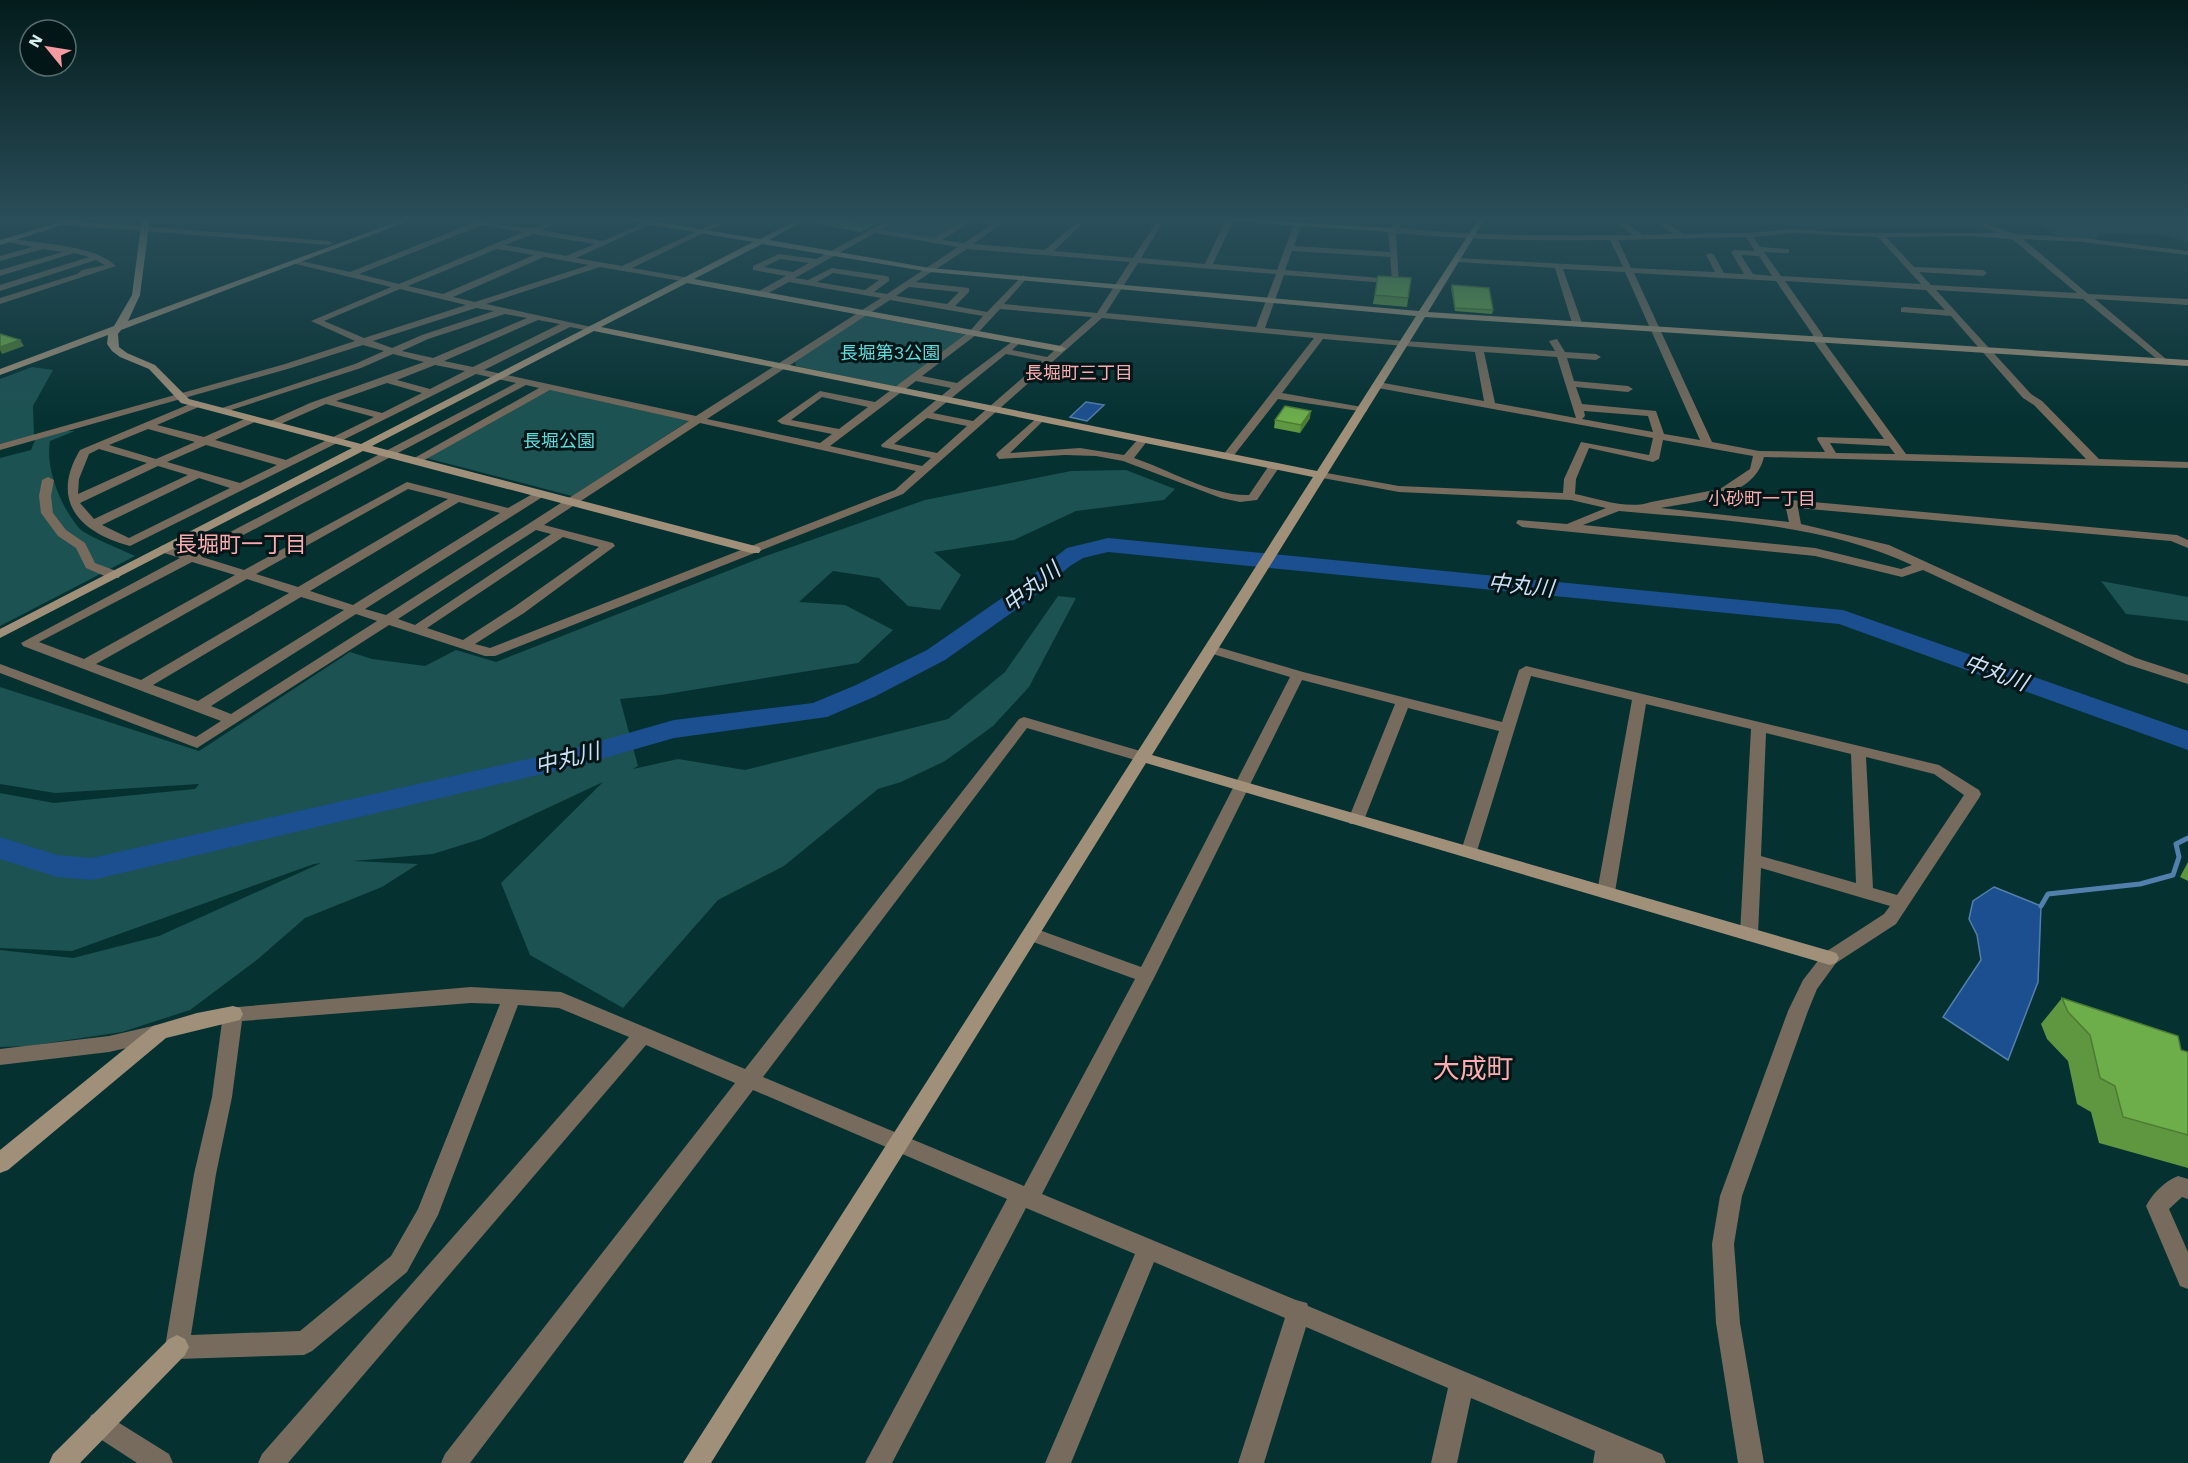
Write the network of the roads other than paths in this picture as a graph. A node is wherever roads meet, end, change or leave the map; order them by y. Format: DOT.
graph roads {
  1 [pos="50,285"];
  2 [pos="75,285"];
  3 [pos="137,285"];
  4 [pos="220,285"];
  5 [pos="231,285"];
  6 [pos="472,285"];
  7 [pos="537,285"];
  8 [pos="674,285"];
  9 [pos="713,285"];
  10 [pos="776,285"];
  11 [pos="826,285"];
  12 [pos="877,285"];
  13 [pos="906,285"];
  14 [pos="920,285"];
  15 [pos="1017,285"];
  16 [pos="1101,285"];
  17 [pos="1277,285"];
  18 [pos="1442,285"];
  19 [pos="1564,285"];
  20 [pos="1635,285"];
  21 [pos="1783,285"];
  22 [pos="1899,285"];
  23 [pos="2071,285"];
  24 [pos="399,286"];
  25 [pos="1119,287"];
  26 [pos="1928,287"];
  27 [pos="866,293"];
  28 [pos="58,294"];
  29 [pos="760,294"];
  30 [pos="2083,296"];
  31 [pos="445,297"];
  32 [pos="888,297"];
  33 [pos="1271,300"];
  34 [pos="0,301"];
  35 [pos="2188,302"];
  36 [pos="476,304"];
  37 [pos="999,306"];
  38 [pos="949,308"];
  39 [pos="1904,310"];
  40 [pos="504,311"];
  41 [pos="864,313"];
  42 [pos="1953,313"];
  43 [pos="1424,314"];
  44 [pos="991,315"];
  45 [pos="1100,315"];
  46 [pos="537,318"];
  47 [pos="122,323"];
  48 [pos="1577,323"];
  49 [pos="568,324"];
  50 [pos="591,328"];
  51 [pos="1656,329"];
  52 [pos="1260,330"];
  53 [pos="973,333"];
  54 [pos="1320,336"];
  55 [pos="1817,339"];
  56 [pos="1017,341"];
  57 [pos="1554,341"];
  58 [pos="365,342"];
  59 [pos="1404,344"];
  60 [pos="1061,349"];
  61 [pos="1479,349"];
  62 [pos="1984,350"];
  63 [pos="394,351"];
  64 [pos="1004,351"];
  65 [pos="1561,354"];
  66 [pos="1596,357"];
  67 [pos="1049,360"];
  68 [pos="2163,361"];
  69 [pos="433,362"];
  70 [pos="2188,363"];
  71 [pos="0,364"];
  72 [pos="780,367"];
  73 [pos="476,370"];
  74 [pos="0,372"];
  75 [pos="501,375"];
  76 [pos="915,378"];
  77 [pos="385,380"];
  78 [pos="526,381"];
  79 [pos="1571,384"];
  80 [pos="1378,385"];
  81 [pos="550,386"];
  82 [pos="960,387"];
  83 [pos="1628,389"];
  84 [pos="898,391"];
  85 [pos="432,392"];
  86 [pos="1274,395"];
  87 [pos="178,397"];
  88 [pos="943,400"];
  89 [pos="325,401"];
  90 [pos="196,404"];
  91 [pos="1490,405"];
  92 [pos="878,406"];
  93 [pos="1577,406"];
  94 [pos="222,410"];
  95 [pos="993,410"];
  96 [pos="1362,410"];
  97 [pos="925,414"];
  98 [pos="382,416"];
  99 [pos="253,419"];
  100 [pos="700,419"];
  101 [pos="1039,419"];
  102 [pos="1582,421"];
  103 [pos="272,424"];
  104 [pos="976,424"];
  105 [pos="147,425"];
  106 [pos="841,433"];
  107 [pos="1659,435"];
  108 [pos="334,440"];
  109 [pos="1143,440"];
  110 [pos="204,441"];
  111 [pos="1891,443"];
  112 [pos="886,445"];
  113 [pos="1708,445"];
  114 [pos="99,446"];
  115 [pos="0,447"];
  116 [pos="362,447"];
  117 [pos="822,447"];
  118 [pos="389,454"];
  119 [pos="1759,454"];
  120 [pos="1833,456"];
  121 [pos="939,457"];
  122 [pos="1227,457"];
  123 [pos="870,458"];
  124 [pos="1127,459"];
  125 [pos="1904,459"];
  126 [pos="415,461"];
  127 [pos="2095,462"];
  128 [pos="157,463"];
  129 [pos="287,464"];
  130 [pos="2188,465"];
  131 [pos="1274,466"];
  132 [pos="924,470"];
  133 [pos="197,475"];
  134 [pos="1321,475"];
  135 [pos="48,480"];
  136 [pos="241,487"];
  137 [pos="540,494"];
  138 [pos="1569,497"];
  139 [pos="458,498"];
  140 [pos="73,501"];
  141 [pos="572,502"];
  142 [pos="1618,507"];
  143 [pos="1642,509"];
  144 [pos="510,512"];
  145 [pos="1522,523"];
  146 [pos="94,524"];
  147 [pos="535,526"];
  148 [pos="1796,526"];
  149 [pos="1568,527"];
  150 [pos="561,533"];
  151 [pos="2188,544"];
  152 [pos="165,549"];
  153 [pos="755,550"];
  154 [pos="192,558"];
  155 [pos="1923,566"];
  156 [pos="245,574"];
  157 [pos="114,575"];
  158 [pos="299,592"];
  159 [pos="354,609"];
  160 [pos="387,620"];
  161 [pos="417,629"];
  162 [pos="0,634"];
  163 [pos="464,645"];
  164 [pos="1211,649"];
  165 [pos="85,664"];
  166 [pos="0,668"];
  167 [pos="1298,675"];
  168 [pos="2188,680"];
  169 [pos="141,686"];
  170 [pos="1640,697"];
  171 [pos="1403,703"];
  172 [pos="199,707"];
  173 [pos="232,720"];
  174 [pos="1759,725"];
  175 [pos="1506,728"];
  176 [pos="1858,749"];
  177 [pos="1142,757"];
  178 [pos="1241,785"];
  179 [pos="1356,820"];
  180 [pos="1469,851"];
  181 [pos="1753,860"];
  182 [pos="1606,892"];
  183 [pos="1865,892"];
  184 [pos="1900,902"];
  185 [pos="1030,934"];
  186 [pos="1749,934"];
  187 [pos="1830,958"];
  188 [pos="1146,975"];
  189 [pos="511,999"];
  190 [pos="233,1014"];
  191 [pos="160,1032"];
  192 [pos="644,1034"];
  193 [pos="0,1057"];
  194 [pos="748,1078"];
  195 [pos="898,1143"];
  196 [pos="0,1163"];
  197 [pos="2188,1189"];
  198 [pos="1025,1197"];
  199 [pos="1149,1248"];
  200 [pos="2188,1278"];
  201 [pos="1299,1311"];
  202 [pos="177,1347"];
  203 [pos="1462,1381"];
  204 [pos="100,1424"];
  205 [pos="1607,1453"];
  206 [pos="62,1463"];
  207 [pos="160,1463"];
  208 [pos="271,1463"];
  209 [pos="454,1463"];
  210 [pos="696,1463"];
  211 [pos="878,1463"];
  212 [pos="1058,1463"];
  213 [pos="1251,1463"];
  214 [pos="1444,1463"];
  215 [pos="1653,1463"];
  216 [pos="1751,1463"];
  1 -- 34 [label="street"];
  2 -- 28 [label="street"];
  3 -- 47 [label="street"];
  4 -- 47 [label="street"];
  5 -- 47 [label="street"];
  6 -- 31 [label="street"];
  7 -- 36 [label="street"];
  8 -- 50 [label="street"];
  9 -- 29 [label="street"];
  10 -- 29 [label="street"];
  11 -- 27 [label="street"];
  12 -- 27 [label="street"];
  13 -- 32 [label="street"];
  14 -- 38 [label="street"];
  15 -- 37 [label="street"];
  16 -- 25 [label="street"];
  17 -- 33 [label="street"];
  18 -- 43 [label="street"];
  19 -- 48 [label="street"];
  20 -- 51 [label="street"];
  21 -- 55 [label="street"];
  22 -- 26 [label="street"];
  23 -- 30 [label="street"];
  24 -- 31 [label="street"];
  24 -- 58 [label="street"];
  25 -- 33 [label="street"];
  25 -- 45 [label="street"];
  26 -- 30 [label="street"];
  26 -- 42 [label="street"];
  27 -- 32 [label="street"];
  29 -- 41 [label="street"];
  30 -- 35 [label="street"];
  30 -- 68 [label="street"];
  31 -- 36 [label="street"];
  32 -- 38 [label="street"];
  32 -- 41 [label="street"];
  33 -- 43 [label="street"];
  33 -- 52 [label="street"];
  36 -- 40 [label="street"];
  36 -- 58 [label="street"];
  37 -- 44 [label="street"];
  37 -- 45 [label="street"];
  38 -- 44 [label="street"];
  39 -- 42 [label="street"];
  40 -- 46 [label="street"];
  40 -- 63 [label="street"];
  41 -- 53 [label="street"];
  41 -- 72 [label="street"];
  42 -- 62 [label="street"];
  43 -- 48 [label="street"];
  43 -- 59 [label="street"];
  44 -- 53 [label="street"];
  45 -- 52 [label="street"];
  45 -- 60 [label="street"];
  46 -- 49 [label="street"];
  46 -- 69 [label="street"];
  47 -- 71 [label="street"];
  47 -- 74 [label="street"];
  47 -- 87 [label="street"];
  48 -- 51 [label="street"];
  49 -- 50 [label="street"];
  49 -- 73 [label="street"];
  50 -- 72 [label="street"];
  50 -- 75 [label="street"];
  51 -- 55 [label="street"];
  51 -- 113 [label="street"];
  52 -- 54 [label="street"];
  53 -- 56 [label="street"];
  53 -- 76 [label="street"];
  54 -- 59 [label="street"];
  54 -- 86 [label="street"];
  55 -- 62 [label="street"];
  55 -- 111 [label="street"];
  56 -- 60 [label="street"];
  56 -- 64 [label="street"];
  57 -- 65 [label="street"];
  58 -- 63 [label="street"];
  58 -- 87 [label="street"];
  59 -- 61 [label="street"];
  59 -- 80 [label="street"];
  60 -- 67 [label="street"];
  61 -- 65 [label="street"];
  61 -- 91 [label="street"];
  62 -- 68 [label="street"];
  62 -- 127 [label="street"];
  63 -- 69 [label="street"];
  63 -- 94 [label="street"];
  64 -- 67 [label="street"];
  64 -- 82 [label="street"];
  65 -- 66 [label="street"];
  65 -- 79 [label="street"];
  67 -- 95 [label="street"];
  68 -- 70 [label="street"];
  69 -- 73 [label="street"];
  69 -- 77 [label="street"];
  72 -- 84 [label="street"];
  72 -- 100 [label="street"];
  73 -- 75 [label="street"];
  73 -- 85 [label="street"];
  75 -- 78 [label="street"];
  75 -- 116 [label="street"];
  76 -- 82 [label="street"];
  76 -- 84 [label="street"];
  77 -- 85 [label="street"];
  77 -- 89 [label="street"];
  78 -- 81 [label="street"];
  78 -- 118 [label="street"];
  79 -- 83 [label="street"];
  79 -- 93 [label="street"];
  80 -- 91 [label="street"];
  80 -- 96 [label="street"];
  81 -- 100 [label="street"];
  81 -- 126 [label="street"];
  82 -- 88 [label="street"];
  84 -- 88 [label="street"];
  84 -- 92 [label="street"];
  85 -- 98 [label="street"];
  86 -- 96 [label="street"];
  86 -- 122 [label="street"];
  87 -- 90 [label="street"];
  87 -- 115 [label="street"];
  88 -- 95 [label="street"];
  88 -- 97 [label="street"];
  89 -- 98 [label="street"];
  89 -- 103 [label="street"];
  90 -- 94 [label="street"];
  90 -- 105 [label="street"];
  91 -- 102 [label="street"];
  92 -- 106 [label="street"];
  92 -- 106 [label="street"];
  93 -- 102 [label="street"];
  93 -- 107 [label="street"];
  94 -- 99 [label="street"];
  95 -- 101 [label="street"];
  95 -- 104 [label="street"];
  96 -- 134 [label="street"];
  97 -- 104 [label="street"];
  97 -- 112 [label="street"];
  98 -- 108 [label="street"];
  99 -- 103 [label="street"];
  99 -- 110 [label="street"];
  100 -- 117 [label="street"];
  100 -- 141 [label="street"];
  101 -- 109 [label="street"];
  101 -- 124 [label="street"];
  102 -- 107 [label="street"];
  103 -- 108 [label="street"];
  104 -- 121 [label="street"];
  105 -- 110 [label="street"];
  105 -- 114 [label="street"];
  106 -- 117 [label="street"];
  107 -- 113 [label="street"];
  107 -- 138 [label="street"];
  108 -- 116 [label="street"];
  108 -- 129 [label="street"];
  109 -- 122 [label="street"];
  109 -- 124 [label="street"];
  110 -- 128 [label="street"];
  110 -- 129 [label="street"];
  111 -- 120 [label="street"];
  111 -- 125 [label="street"];
  112 -- 121 [label="street"];
  112 -- 123 [label="street"];
  113 -- 119 [label="street"];
  114 -- 128 [label="street"];
  114 -- 140 [label="street"];
  116 -- 118 [label="street"];
  116 -- 152 [label="street"];
  117 -- 123 [label="street"];
  118 -- 126 [label="street"];
  118 -- 154 [label="street"];
  119 -- 120 [label="street"];
  119 -- 143 [label="street"];
  120 -- 125 [label="street"];
  121 -- 132 [label="street"];
  122 -- 131 [label="street"];
  123 -- 132 [label="street"];
  124 -- 131 [label="street"];
  125 -- 127 [label="street"];
  126 -- 137 [label="street"];
  127 -- 130 [label="street"];
  128 -- 133 [label="street"];
  128 -- 140 [label="street"];
  129 -- 136 [label="street"];
  131 -- 134 [label="street"];
  132 -- 153 [label="street"];
  133 -- 136 [label="street"];
  133 -- 146 [label="street"];
  134 -- 138 [label="street"];
  134 -- 164 [label="street"];
  135 -- 157 [label="street"];
  136 -- 146 [label="street"];
  137 -- 141 [label="street"];
  137 -- 144 [label="street"];
  138 -- 142 [label="street"];
  139 -- 144 [label="street"];
  139 -- 156 [label="street"];
  139 -- 158 [label="street"];
  140 -- 146 [label="street"];
  141 -- 147 [label="street"];
  141 -- 153 [label="street"];
  142 -- 143 [label="street"];
  142 -- 149 [label="street"];
  143 -- 148 [label="street"];
  144 -- 159 [label="street"];
  145 -- 149 [label="street"];
  147 -- 150 [label="street"];
  147 -- 160 [label="street"];
  148 -- 151 [label="street"];
  148 -- 155 [label="street"];
  149 -- 155 [label="street"];
  150 -- 161 [label="street"];
  150 -- 163 [label="street"];
  152 -- 154 [label="street"];
  152 -- 157 [label="street"];
  153 -- 163 [label="street"];
  154 -- 156 [label="street"];
  154 -- 165 [label="street"];
  155 -- 168 [label="street"];
  156 -- 158 [label="street"];
  156 -- 165 [label="street"];
  157 -- 162 [label="street"];
  158 -- 159 [label="street"];
  158 -- 169 [label="street"];
  159 -- 160 [label="street"];
  159 -- 172 [label="street"];
  160 -- 161 [label="street"];
  160 -- 173 [label="street"];
  161 -- 163 [label="street"];
  164 -- 167 [label="street"];
  164 -- 177 [label="street"];
  165 -- 169 [label="street"];
  166 -- 173 [label="street"];
  167 -- 171 [label="street"];
  167 -- 178 [label="street"];
  169 -- 172 [label="street"];
  170 -- 174 [label="street"];
  170 -- 175 [label="street"];
  170 -- 182 [label="street"];
  171 -- 175 [label="street"];
  171 -- 179 [label="street"];
  172 -- 173 [label="street"];
  174 -- 176 [label="street"];
  174 -- 181 [label="street"];
  175 -- 180 [label="street"];
  176 -- 183 [label="street"];
  176 -- 184 [label="street"];
  177 -- 178 [label="street"];
  177 -- 185 [label="street"];
  177 -- 194 [label="street"];
  178 -- 179 [label="street"];
  178 -- 188 [label="street"];
  179 -- 180 [label="street"];
  180 -- 182 [label="street"];
  181 -- 183 [label="street"];
  181 -- 186 [label="street"];
  182 -- 186 [label="street"];
  183 -- 184 [label="street"];
  184 -- 187 [label="street"];
  185 -- 188 [label="street"];
  185 -- 195 [label="street"];
  186 -- 187 [label="street"];
  187 -- 216 [label="street"];
  188 -- 198 [label="street"];
  189 -- 190 [label="street"];
  189 -- 192 [label="street"];
  189 -- 202 [label="street"];
  190 -- 191 [label="street"];
  190 -- 202 [label="street"];
  191 -- 193 [label="street"];
  191 -- 196 [label="street"];
  192 -- 194 [label="street"];
  192 -- 208 [label="street"];
  194 -- 195 [label="street"];
  194 -- 209 [label="street"];
  195 -- 198 [label="street"];
  195 -- 210 [label="street"];
  197 -- 200 [label="street"];
  198 -- 199 [label="street"];
  198 -- 211 [label="street"];
  199 -- 201 [label="street"];
  199 -- 212 [label="street"];
  201 -- 203 [label="street"];
  201 -- 213 [label="street"];
  202 -- 204 [label="street"];
  203 -- 205 [label="street"];
  203 -- 214 [label="street"];
  204 -- 206 [label="street"];
  204 -- 207 [label="street"];
  205 -- 215 [label="street"];
}
